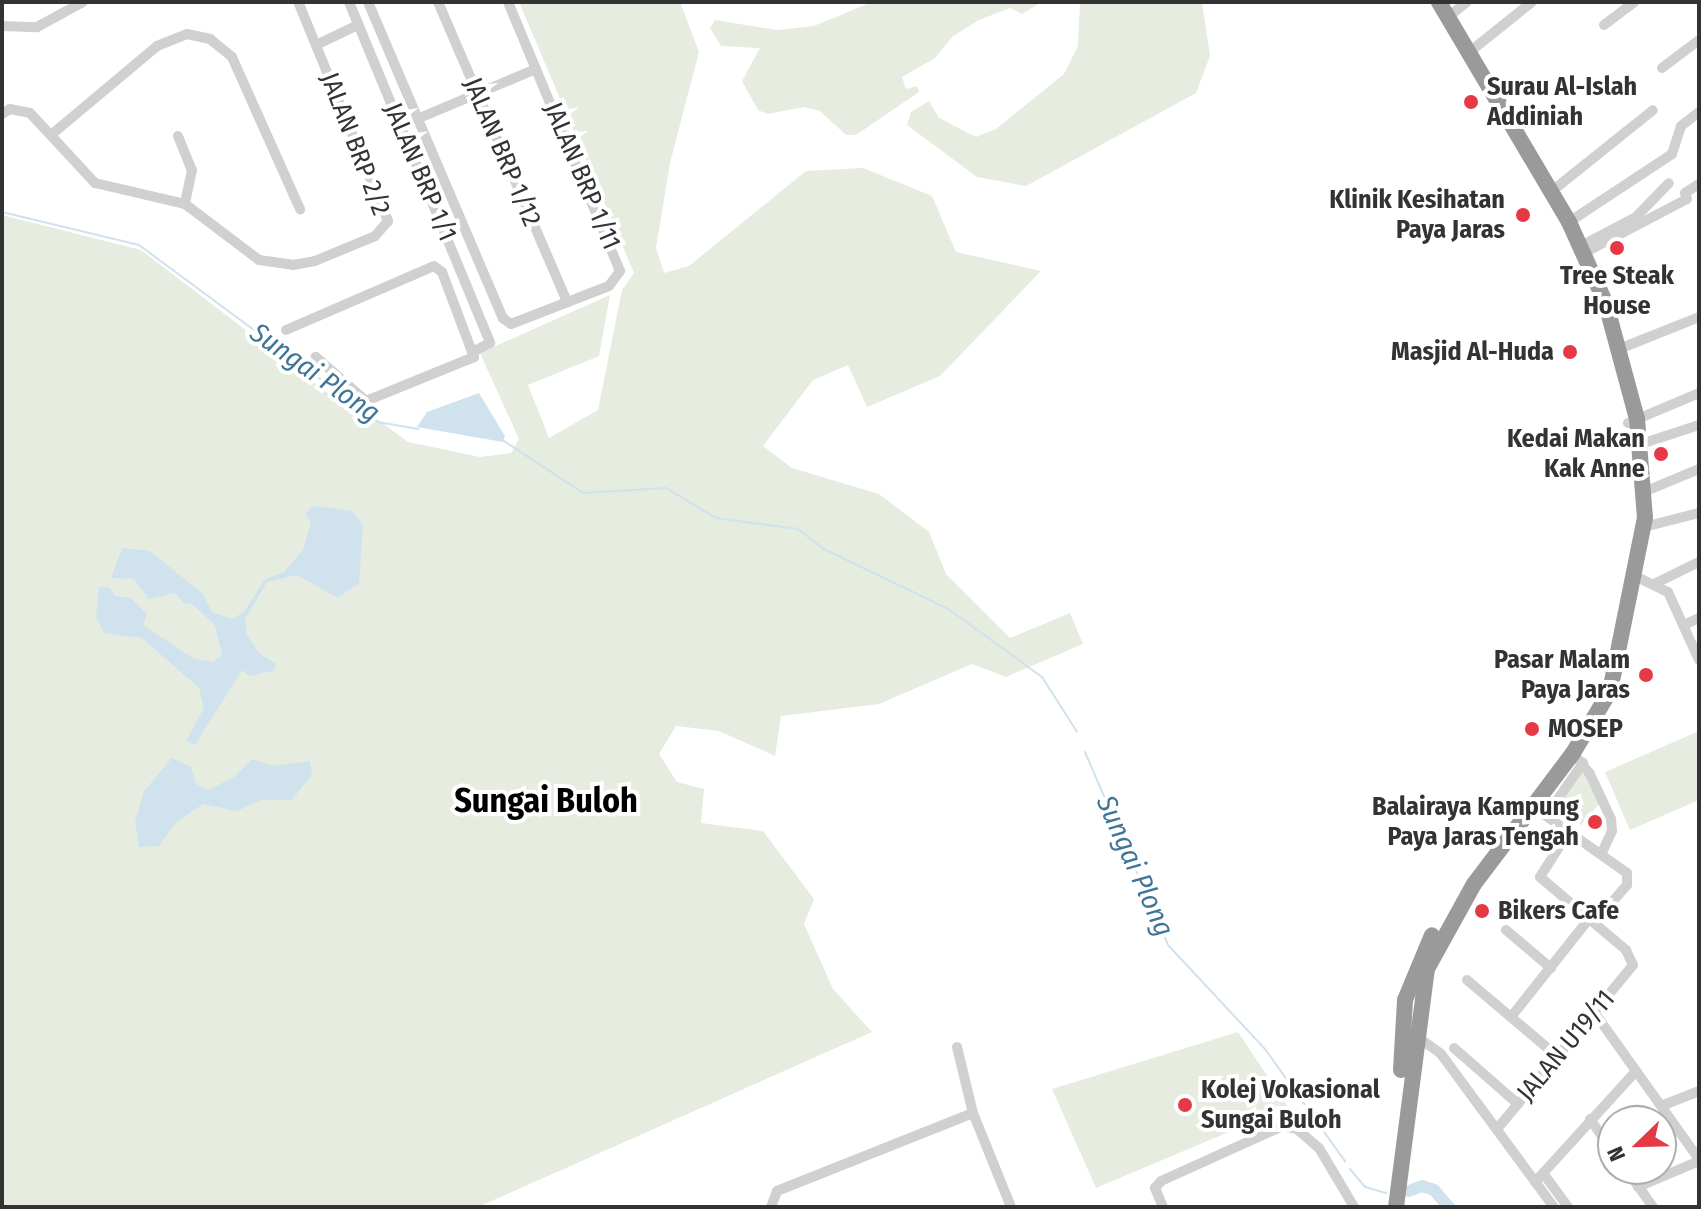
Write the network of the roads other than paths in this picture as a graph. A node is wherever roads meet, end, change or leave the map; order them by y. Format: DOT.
graph roads {
  1 [pos="83,2"];
  2 [pos="298,2"];
  3 [pos="349,2"];
  4 [pos="368,2"];
  5 [pos="438,2"];
  6 [pos="508,2"];
  7 [pos="1439,2"];
  8 [pos="1467,2"];
  9 [pos="1532,2"];
  10 [pos="1634,2"];
  11 [pos="1447,18"];
  12 [pos="358,25"];
  13 [pos="1604,25"];
  14 [pos="2,26"];
  15 [pos="1699,40"];
  16 [pos="316,45"];
  17 [pos="1467,54"];
  18 [pos="1662,68"];
  19 [pos="536,69"];
  20 [pos="477,94"];
  21 [pos="1653,110"];
  22 [pos="1699,112"];
  23 [pos="2,114"];
  24 [pos="417,119"];
  25 [pos="51,135"];
  26 [pos="178,136"];
  27 [pos="1669,183"];
  28 [pos="1699,184"];
  29 [pos="1552,191"];
  30 [pos="185,204"];
  31 [pos="300,209"];
  32 [pos="1569,222"];
  33 [pos="1583,249"];
  34 [pos="1600,299"];
  35 [pos="567,302"];
  36 [pos="1699,317"];
  37 [pos="485,329"];
  38 [pos="286,330"];
  39 [pos="468,337"];
  40 [pos="1619,349"];
  41 [pos="474,351"];
  42 [pos="316,357"];
  43 [pos="1699,393"];
  44 [pos="1632,421"];
  45 [pos="1699,425"];
  46 [pos="1641,444"];
  47 [pos="1699,469"];
  48 [pos="1646,491"];
  49 [pos="1699,513"];
  50 [pos="1644,527"];
  51 [pos="1699,562"];
  52 [pos="1637,577"];
  53 [pos="1654,584"];
  54 [pos="1699,618"];
  55 [pos="1684,625"];
  56 [pos="1698,655"];
  57 [pos="1578,758"];
  58 [pos="1532,806"];
  59 [pos="1546,816"];
  60 [pos="1568,833"];
  61 [pos="1602,852"];
  62 [pos="1592,921"];
  63 [pos="1506,930"];
  64 [pos="1420,957"];
  65 [pos="1551,968"];
  66 [pos="1467,980"];
  67 [pos="1594,1012"];
  68 [pos="1511,1017"];
  69 [pos="1414,1034"];
  70 [pos="957,1047"];
  71 [pos="1454,1048"];
  72 [pos="1441,1054"];
  73 [pos="1557,1056"];
  74 [pos="1407,1070"];
  75 [pos="1636,1071"];
  76 [pos="1699,1091"];
  77 [pos="1518,1104"];
  78 [pos="1660,1105"];
  79 [pos="1664,1105"];
  80 [pos="973,1113"];
  81 [pos="1590,1119"];
  82 [pos="1497,1129"];
  83 [pos="1597,1129"];
  84 [pos="1677,1129"];
  85 [pos="1699,1160"];
  86 [pos="1539,1177"];
  87 [pos="1638,1187"];
  88 [pos="1008,1206"];
  89 [pos="771,1207"];
  90 [pos="1163,1207"];
  91 [pos="1354,1207"];
  92 [pos="1396,1207"];
  93 [pos="1554,1207"];
  94 [pos="1568,1207"];
  95 [pos="1653,1207"];
  1 -- 14 [label="street"];
  2 -- 16 [label="street, JALAN BRP 2/2"];
  3 -- 12 [label="street, JALAN BRP 1/1"];
  4 -- 24 [label="street"];
  5 -- 20 [label="street, JALAN BRP 1/12"];
  6 -- 19 [label="street, JALAN BRP 1/11"];
  7 -- 11 [label="highway"];
  8 -- 11 [label="street"];
  9 -- 17 [label="street"];
  10 -- 13 [label="street"];
  11 -- 17 [label="highway"];
  12 -- 16 [label="street"];
  12 -- 37 [label="street, JALAN BRP 1/1"];
  15 -- 18 [label="street"];
  16 -- 30 [label="street, JALAN BRP 2/2"];
  17 -- 29 [label="highway"];
  19 -- 20 [label="street"];
  19 -- 35 [label="street, JALAN BRP 1/11"];
  20 -- 24 [label="street"];
  20 -- 35 [label="street, JALAN BRP 1/12"];
  21 -- 29 [label="street"];
  22 -- 32 [label="street"];
  23 -- 25 [label="street, JALAN BRP 2/2"];
  24 -- 35 [label="street, JALAN BRP 1/11"];
  25 -- 30 [label="street, JALAN BRP 2/2"];
  25 -- 31 [label="street"];
  26 -- 30 [label="street"];
  27 -- 33 [label="street"];
  28 -- 33 [label="street"];
  29 -- 32 [label="highway"];
  32 -- 33 [label="highway"];
  33 -- 34 [label="highway"];
  34 -- 40 [label="highway"];
  34 -- 44 [label="highway"];
  36 -- 40 [label="street"];
  37 -- 39 [label="street"];
  37 -- 41 [label="street, JALAN BRP 1/1"];
  38 -- 39 [label="street"];
  39 -- 41 [label="street"];
  40 -- 44 [label="highway"];
  41 -- 42 [label="street"];
  43 -- 44 [label="street"];
  44 -- 46 [label="highway"];
  44 -- 64 [label="highway"];
  45 -- 46 [label="street"];
  46 -- 48 [label="highway"];
  47 -- 48 [label="street"];
  48 -- 50 [label="highway"];
  49 -- 50 [label="street"];
  50 -- 52 [label="highway"];
  51 -- 53 [label="street"];
  52 -- 53 [label="street"];
  52 -- 57 [label="highway"];
  53 -- 55 [label="street"];
  54 -- 55 [label="street"];
  55 -- 56 [label="street"];
  57 -- 58 [label="highway"];
  57 -- 59 [label="street"];
  57 -- 61 [label="street"];
  58 -- 59 [label="street"];
  58 -- 69 [label="highway"];
  59 -- 60 [label="street"];
  60 -- 61 [label="street"];
  60 -- 62 [label="street"];
  61 -- 62 [label="street"];
  62 -- 65 [label="street"];
  62 -- 67 [label="street, JALAN U19/11"];
  63 -- 65 [label="street"];
  64 -- 69 [label="highway"];
  64 -- 74 [label="highway"];
  65 -- 68 [label="street"];
  66 -- 68 [label="street"];
  67 -- 73 [label="street, JALAN U19/11"];
  67 -- 75 [label="street"];
  68 -- 73 [label="street"];
  69 -- 72 [label="street"];
  69 -- 74 [label="highway"];
  70 -- 80 [label="street"];
  71 -- 77 [label="street"];
  72 -- 74 [label="street"];
  72 -- 82 [label="street"];
  73 -- 77 [label="street, JALAN U19/11"];
  74 -- 92 [label="highway"];
  75 -- 78 [label="street"];
  75 -- 81 [label="street"];
  76 -- 79 [label="street"];
  77 -- 82 [label="street, JALAN U19/11"];
  80 -- 88 [label="street"];
  80 -- 89 [label="street"];
  81 -- 83 [label="street"];
  81 -- 86 [label="street"];
  82 -- 86 [label="street"];
  84 -- 85 [label="street"];
  85 -- 87 [label="street"];
  86 -- 93 [label="street"];
  86 -- 94 [label="street"];
  87 -- 95 [label="street"];
  90 -- 91 [label="street"];
}
